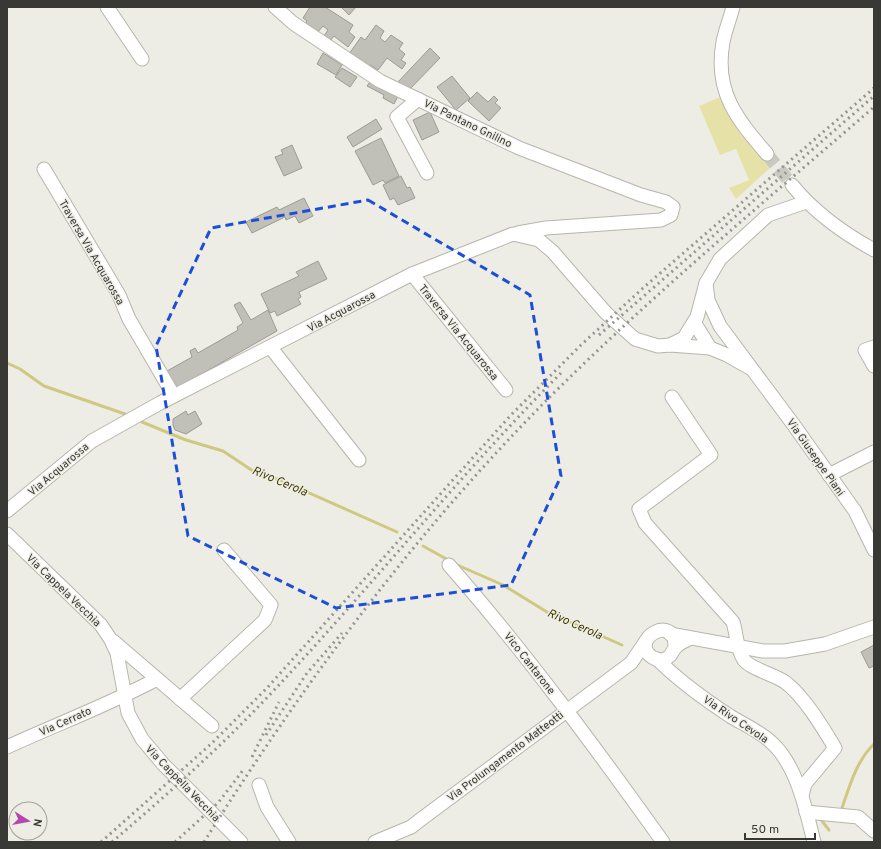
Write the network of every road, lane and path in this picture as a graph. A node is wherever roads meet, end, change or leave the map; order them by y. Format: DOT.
graph roads {
  1 [pos="107,7"];
  2 [pos="275,7"];
  3 [pos="733,7"];
  4 [pos="142,59"];
  5 [pos="418,99"];
  6 [pos="767,154"];
  7 [pos="44,169"];
  8 [pos="428,173"];
  9 [pos="792,185"];
  10 [pos="806,202"];
  11 [pos="673,212"];
  12 [pos="513,234"];
  13 [pos="874,250"];
  14 [pos="412,274"];
  15 [pos="706,283"];
  16 [pos="694,322"];
  17 [pos="720,326"];
  18 [pos="670,345"];
  19 [pos="874,347"];
  20 [pos="271,348"];
  21 [pos="710,348"];
  22 [pos="874,366"];
  23 [pos="750,368"];
  24 [pos="506,390"];
  25 [pos="174,396"];
  26 [pos="672,397"];
  27 [pos="874,452"];
  28 [pos="359,460"];
  29 [pos="829,475"];
  30 [pos="7,511"];
  31 [pos="7,534"];
  32 [pos="224,550"];
  33 [pos="874,550"];
  34 [pos="449,565"];
  35 [pos="874,627"];
  36 [pos="670,634"];
  37 [pos="689,639"];
  38 [pos="111,640"];
  39 [pos="646,641"];
  40 [pos="737,646"];
  41 [pos="674,650"];
  42 [pos="655,658"];
  43 [pos="631,663"];
  44 [pos="671,673"];
  45 [pos="157,679"];
  46 [pos="124,696"];
  47 [pos="180,698"];
  48 [pos="567,710"];
  49 [pos="212,726"];
  50 [pos="7,747"];
  51 [pos="259,785"];
  52 [pos="802,796"];
  53 [pos="806,812"];
  54 [pos="874,831"];
  55 [pos="241,842"];
  56 [pos="289,842"];
  57 [pos="375,842"];
  58 [pos="663,842"];
  59 [pos="814,842"];
  1 -- 4 [label="street"];
  2 -- 5 [label="street, Via Pantano Gnilino"];
  3 -- 6 [label="street"];
  5 -- 8 [label="street"];
  5 -- 11 [label="street, Via Pantano Gnilino"];
  7 -- 25 [label="street, Traversa Via Acquarossa"];
  9 -- 10 [label="street"];
  10 -- 13 [label="street"];
  10 -- 15 [label="street"];
  11 -- 12 [label="street, Via Acquarossa"];
  12 -- 14 [label="street, Via Acquarossa"];
  12 -- 18 [label="street"];
  14 -- 20 [label="street, Via Acquarossa"];
  14 -- 24 [label="street, Traversa Via Acquarossa"];
  15 -- 16 [label="street"];
  15 -- 17 [label="street, Via Giuseppe Piani"];
  16 -- 17 [label="street"];
  16 -- 18 [label="street"];
  16 -- 21 [label="street"];
  17 -- 23 [label="street, Via Giuseppe Piani"];
  18 -- 21 [label="street"];
  19 -- 22 [label="street"];
  20 -- 25 [label="street, Via Acquarossa"];
  20 -- 28 [label="street"];
  21 -- 23 [label="street"];
  23 -- 29 [label="street, Via Giuseppe Piani"];
  25 -- 30 [label="street, Via Acquarossa"];
  26 -- 40 [label="street"];
  27 -- 29 [label="street"];
  29 -- 33 [label="street, Via Giuseppe Piani"];
  31 -- 38 [label="street, Via Cappela Vecchia"];
  32 -- 47 [label="street"];
  34 -- 48 [label="street, Vico Cantarone"];
  35 -- 40 [label="street, Via Prolungamento Matteotti"];
  36 -- 37 [label="street, Via Prolungamento Matteotti"];
  36 -- 39 [label="street, Via Prolungamento Matteotti"];
  36 -- 41 [label="street"];
  37 -- 40 [label="street, Via Prolungamento Matteotti"];
  37 -- 41 [label="street, Via Prolungamento Matteotti"];
  38 -- 45 [label="street"];
  38 -- 46 [label="street, Via Cappela Vecchia"];
  39 -- 42 [label="street"];
  39 -- 43 [label="street, Via Prolungamento Matteotti"];
  40 -- 52 [label="street"];
  41 -- 42 [label="street, Via Prolungamento Matteotti"];
  41 -- 44 [label="street"];
  42 -- 43 [label="street, Via Prolungamento Matteotti"];
  42 -- 44 [label="street, Via Rivo Cevola"];
  43 -- 48 [label="street, Via Prolungamento Matteotti"];
  44 -- 52 [label="street, Via Rivo Cevola"];
  45 -- 46 [label="street, Via Cerrato"];
  45 -- 47 [label="street"];
  46 -- 50 [label="street, Via Cerrato"];
  46 -- 55 [label="street, Via Cappella Vecchia"];
  47 -- 49 [label="street"];
  48 -- 57 [label="street, Via Prolungamento Matteotti"];
  48 -- 58 [label="street, Vico Cantarone"];
  51 -- 56 [label="street"];
  52 -- 53 [label="street, Via Rivo Cevola"];
  53 -- 54 [label="street"];
  53 -- 59 [label="street, Via Rivo Cevola"];
}
